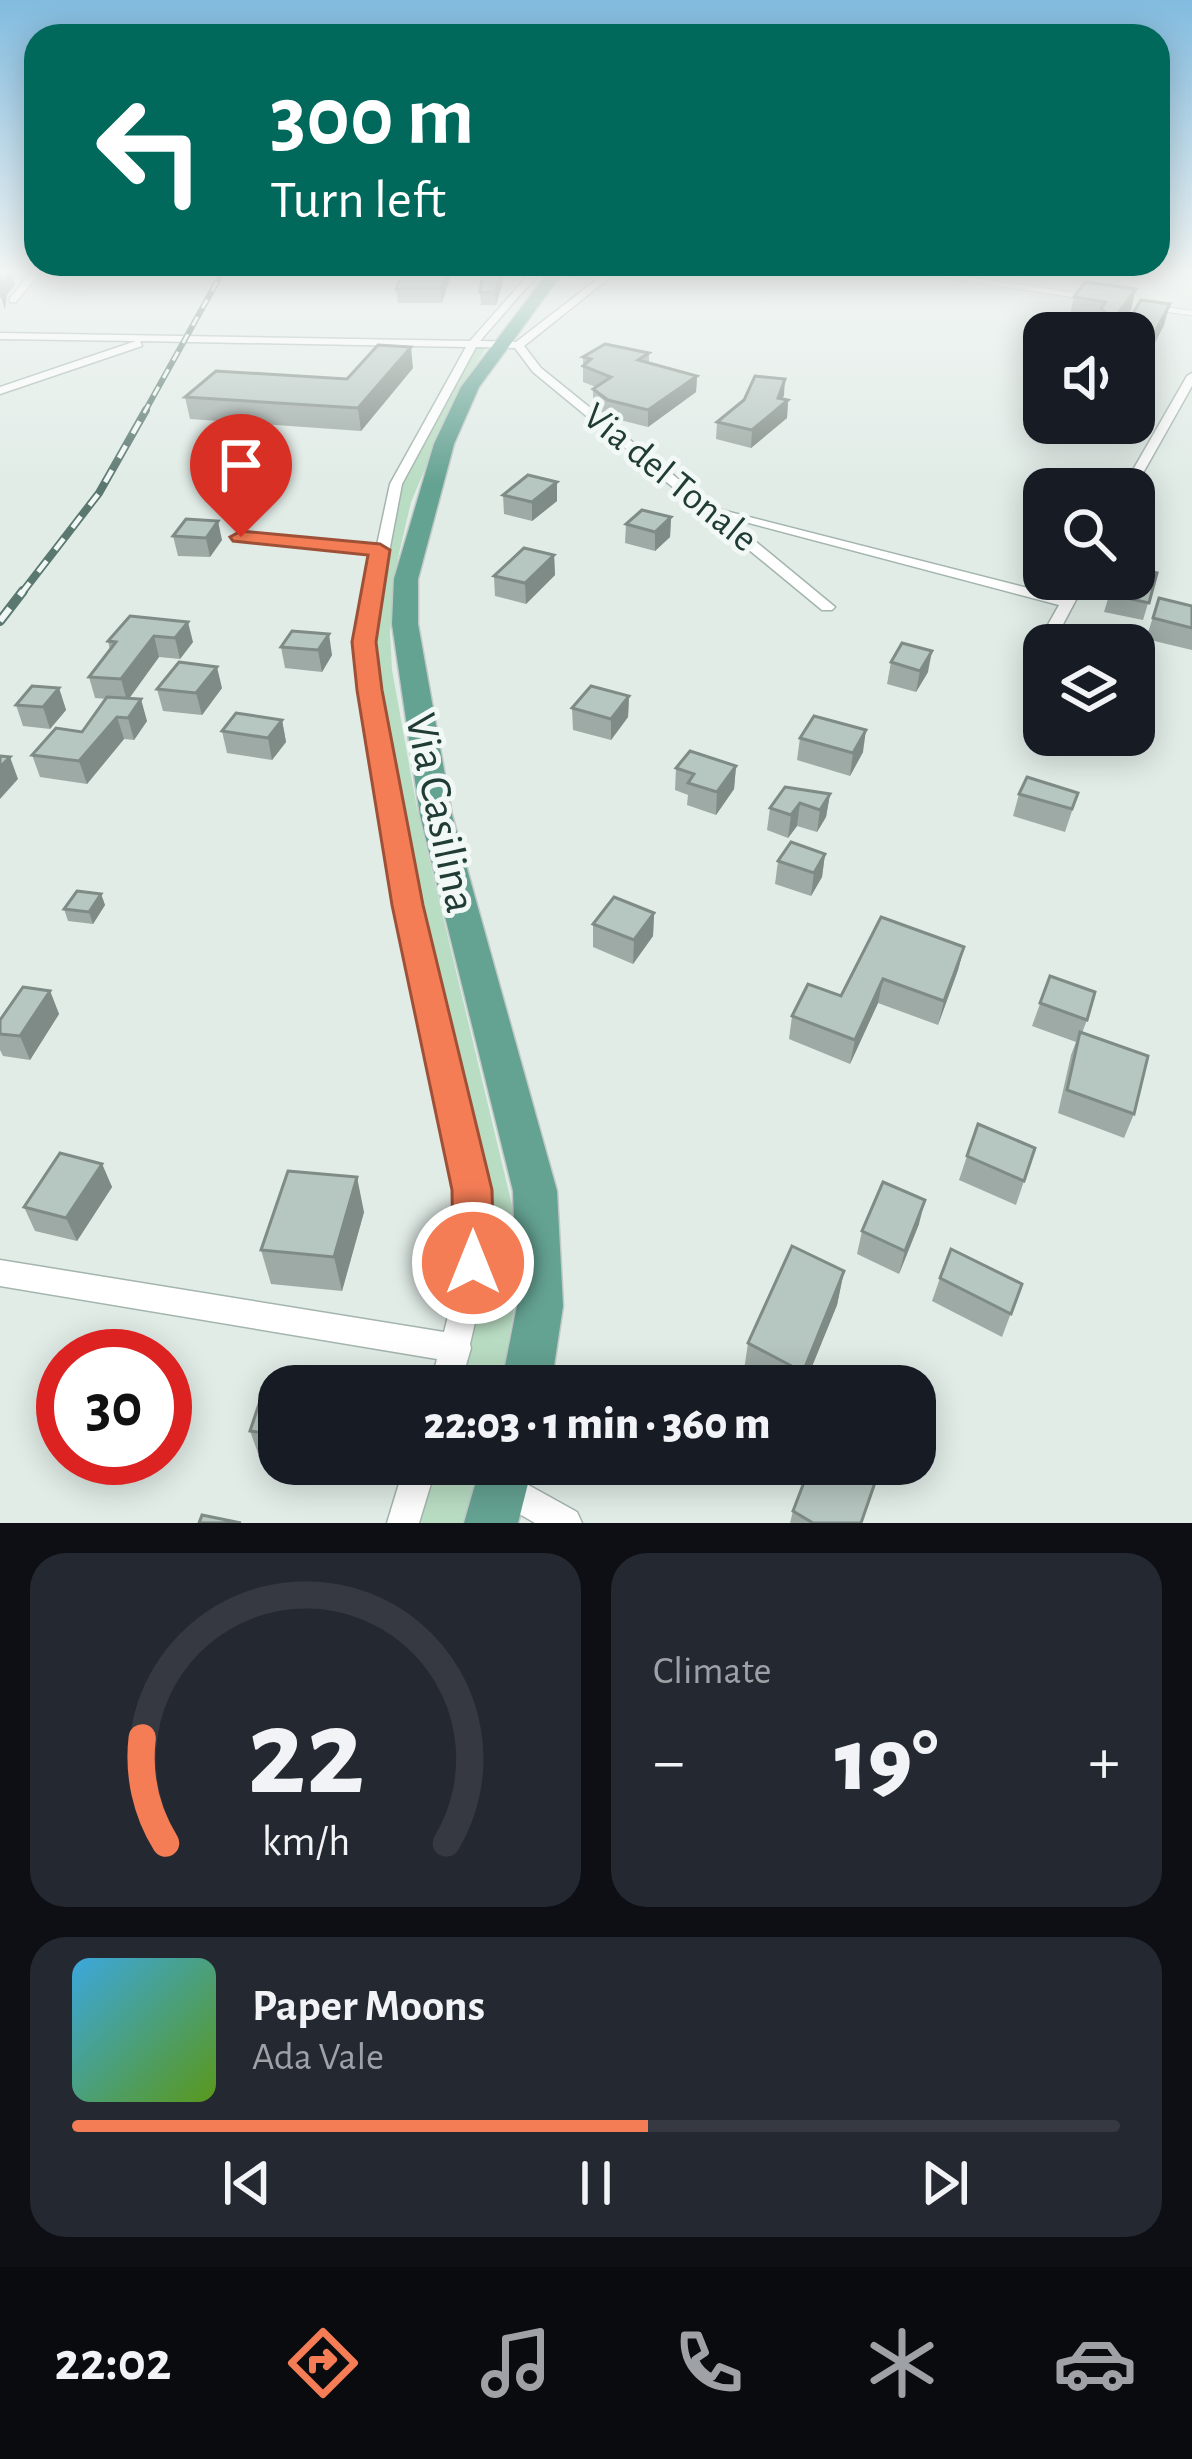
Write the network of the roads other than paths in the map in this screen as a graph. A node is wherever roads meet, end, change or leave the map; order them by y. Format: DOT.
graph roads {
  1 [pos="142,342"];
  2 [pos="433,342"];
  3 [pos="497,343"];
  4 [pos="1192,376"];
  5 [pos="0,392"];
  6 [pos="1140,468"];
  7 [pos="708,509"];
  8 [pos="241,537"];
  9 [pos="380,550"];
  10 [pos="1066,602"];
  11 [pos="827,608"];
  12 [pos="1055,624"];
  13 [pos="0,1273"];
  14 [pos="457,1348"];
  15 [pos="452,1365"];
  16 [pos="530,1365"];
  17 [pos="416,1485"];
  18 [pos="500,1491"];
  19 [pos="404,1523"];
  20 [pos="566,1523"];
  1 -- 5 [label="street"];
  2 -- 3 [label="street"];
  3 -- 7 [label="street, Via del Tonale"];
  3 -- 9 [label="street"];
  3 -- 16 [label="main road, Via Casilina"];
  4 -- 6 [label="street"];
  7 -- 10 [label="street"];
  7 -- 11 [label="street, Via del Tonale"];
  8 -- 9 [label="street"];
  9 -- 14 [label="street"];
  10 -- 12 [label="street"];
  13 -- 14 [label="street"];
  14 -- 15 [label="street"];
  17 -- 19 [label="street"];
  18 -- 20 [label="street"];
}
